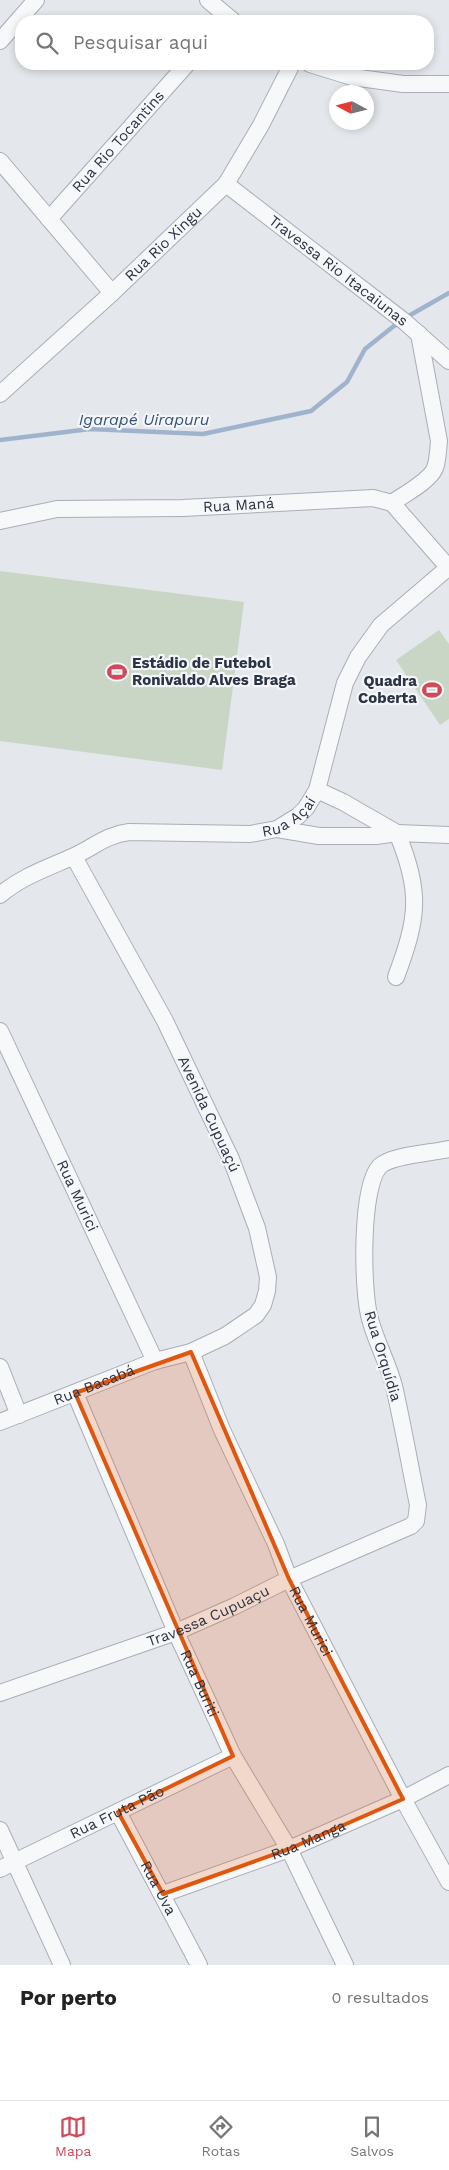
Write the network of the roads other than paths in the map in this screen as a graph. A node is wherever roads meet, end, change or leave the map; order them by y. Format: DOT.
graph roads {
  1 [pos="36,0"];
  2 [pos="208,0"];
  3 [pos="23,15"];
  4 [pos="223,15"];
  5 [pos="15,24"];
  6 [pos="0,41"];
  7 [pos="182,70"];
  8 [pos="289,70"];
  9 [pos="329,70"];
  10 [pos="449,84"];
  11 [pos="0,162"];
  12 [pos="226,184"];
  13 [pos="50,218"];
  14 [pos="112,293"];
  15 [pos="419,334"];
  16 [pos="449,361"];
  17 [pos="0,394"];
  18 [pos="392,503"];
  19 [pos="0,520"];
  20 [pos="449,567"];
  21 [pos="316,790"];
  22 [pos="277,829"];
  23 [pos="397,833"];
  24 [pos="449,835"];
  25 [pos="74,856"];
  26 [pos="0,895"];
  27 [pos="396,977"];
  28 [pos="0,1031"];
  29 [pos="449,1149"];
  30 [pos="191,1352"];
  31 [pos="155,1362"];
  32 [pos="0,1368"];
  33 [pos="75,1393"];
  34 [pos="20,1414"];
  35 [pos="0,1422"];
  36 [pos="411,1526"];
  37 [pos="289,1579"];
  38 [pos="176,1632"];
  39 [pos="0,1693"];
  40 [pos="233,1756"];
  41 [pos="449,1775"];
  42 [pos="403,1799"];
  43 [pos="118,1812"];
  44 [pos="0,1830"];
  45 [pos="289,1849"];
  46 [pos="7,1865"];
  47 [pos="449,1882"];
  48 [pos="163,1894"];
  49 [pos="62,1965"];
  50 [pos="199,1965"];
  51 [pos="345,1965"];
  1 -- 3 [label="street"];
  2 -- 4 [label="street"];
  5 -- 6 [label="street"];
  7 -- 13 [label="street, Rua Rio Tocantins"];
  8 -- 12 [label="street, Rua Rio Xingu"];
  9 -- 10 [label="street"];
  11 -- 13 [label="street"];
  12 -- 14 [label="street, Rua Rio Xingu"];
  12 -- 15 [label="street, Travessa Rio Itacaiunas"];
  13 -- 14 [label="street"];
  14 -- 17 [label="street, Rua Rio Xingu"];
  15 -- 16 [label="street, Travessa Rio Itacaiunas"];
  15 -- 18 [label="street"];
  18 -- 19 [label="street, Rua Maná"];
  18 -- 20 [label="street"];
  20 -- 21 [label="street, Rua Açaí"];
  21 -- 22 [label="street, Rua Açaí"];
  21 -- 23 [label="street"];
  22 -- 23 [label="street"];
  22 -- 25 [label="street, Rua Açaí"];
  23 -- 24 [label="street"];
  23 -- 27 [label="street"];
  25 -- 26 [label="street, Rua Açaí"];
  25 -- 30 [label="street, Avenida Cupuaçú"];
  28 -- 31 [label="street, Rua Murici"];
  29 -- 36 [label="street, Rua Orquídia"];
  30 -- 31 [label="street, Rua Bacabá"];
  30 -- 37 [label="street, Rua Murici"];
  31 -- 33 [label="street, Rua Bacabá"];
  32 -- 34 [label="street"];
  33 -- 34 [label="street, Rua Bacabá"];
  33 -- 38 [label="street, Rua Buriti"];
  34 -- 35 [label="street, Rua Bacabá"];
  36 -- 37 [label="street, Travessa Cupuaçu"];
  37 -- 38 [label="street, Travessa Cupuaçu"];
  37 -- 42 [label="street, Rua Murici"];
  38 -- 39 [label="street, Travessa Cupuaçu"];
  38 -- 40 [label="street, Rua Buriti"];
  40 -- 43 [label="street, Rua Fruta Pão"];
  40 -- 45 [label="street, Rua Buriti"];
  41 -- 42 [label="street, Rua Manga"];
  42 -- 45 [label="street, Rua Manga"];
  42 -- 47 [label="street, Rua Murici"];
  43 -- 46 [label="street, Rua Fruta Pão"];
  43 -- 48 [label="street, Rua Uva"];
  44 -- 46 [label="street"];
  45 -- 48 [label="street, Rua Manga"];
  45 -- 51 [label="street, Rua Buriti"];
  46 -- 49 [label="street"];
  48 -- 50 [label="street, Rua Uva"];
}
